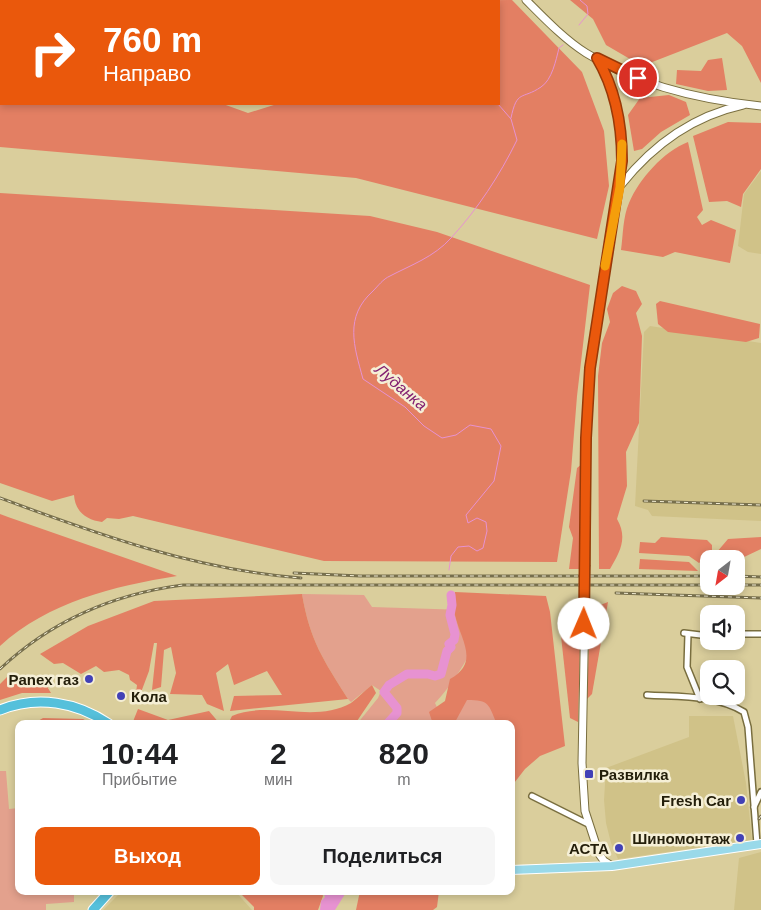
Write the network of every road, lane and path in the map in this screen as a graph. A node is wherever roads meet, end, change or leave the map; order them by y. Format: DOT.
graph roads {
  1 [pos="526,0"];
  2 [pos="597,58"];
  3 [pos="748,104"];
  4 [pos="761,106"];
  5 [pos="620,187"];
  6 [pos="745,634"];
  7 [pos="761,634"];
  8 [pos="700,635"];
  9 [pos="648,695"];
  10 [pos="700,699"];
  11 [pos="734,705"];
  12 [pos="0,710"];
  13 [pos="103,720"];
  14 [pos="761,792"];
  15 [pos="532,796"];
  16 [pos="754,807"];
  17 [pos="588,824"];
  18 [pos="759,844"];
  19 [pos="599,854"];
  20 [pos="612,866"];
  21 [pos="590,868"];
  22 [pos="515,870"];
  23 [pos="106,895"];
  24 [pos="92,910"];
  1 -- 2 [label="street"];
  2 -- 3 [label="street"];
  2 -- 5 [label="street"];
  3 -- 4 [label="street"];
  3 -- 5 [label="street"];
  5 -- 17 [label="street, bridge"];
  6 -- 7 [label="street"];
  8 -- 10 [label="street"];
  9 -- 10 [label="street"];
  11 -- 16 [label="street"];
  12 -- 13 [label="highway"];
  14 -- 16 [label="street"];
  15 -- 17 [label="street"];
  16 -- 18 [label="street"];
  17 -- 19 [label="street"];
  18 -- 20 [label="main road"];
  19 -- 20 [label="street"];
  19 -- 21 [label="street"];
  20 -- 21 [label="main road"];
  21 -- 22 [label="main road"];
  23 -- 24 [label="highway"];
}
